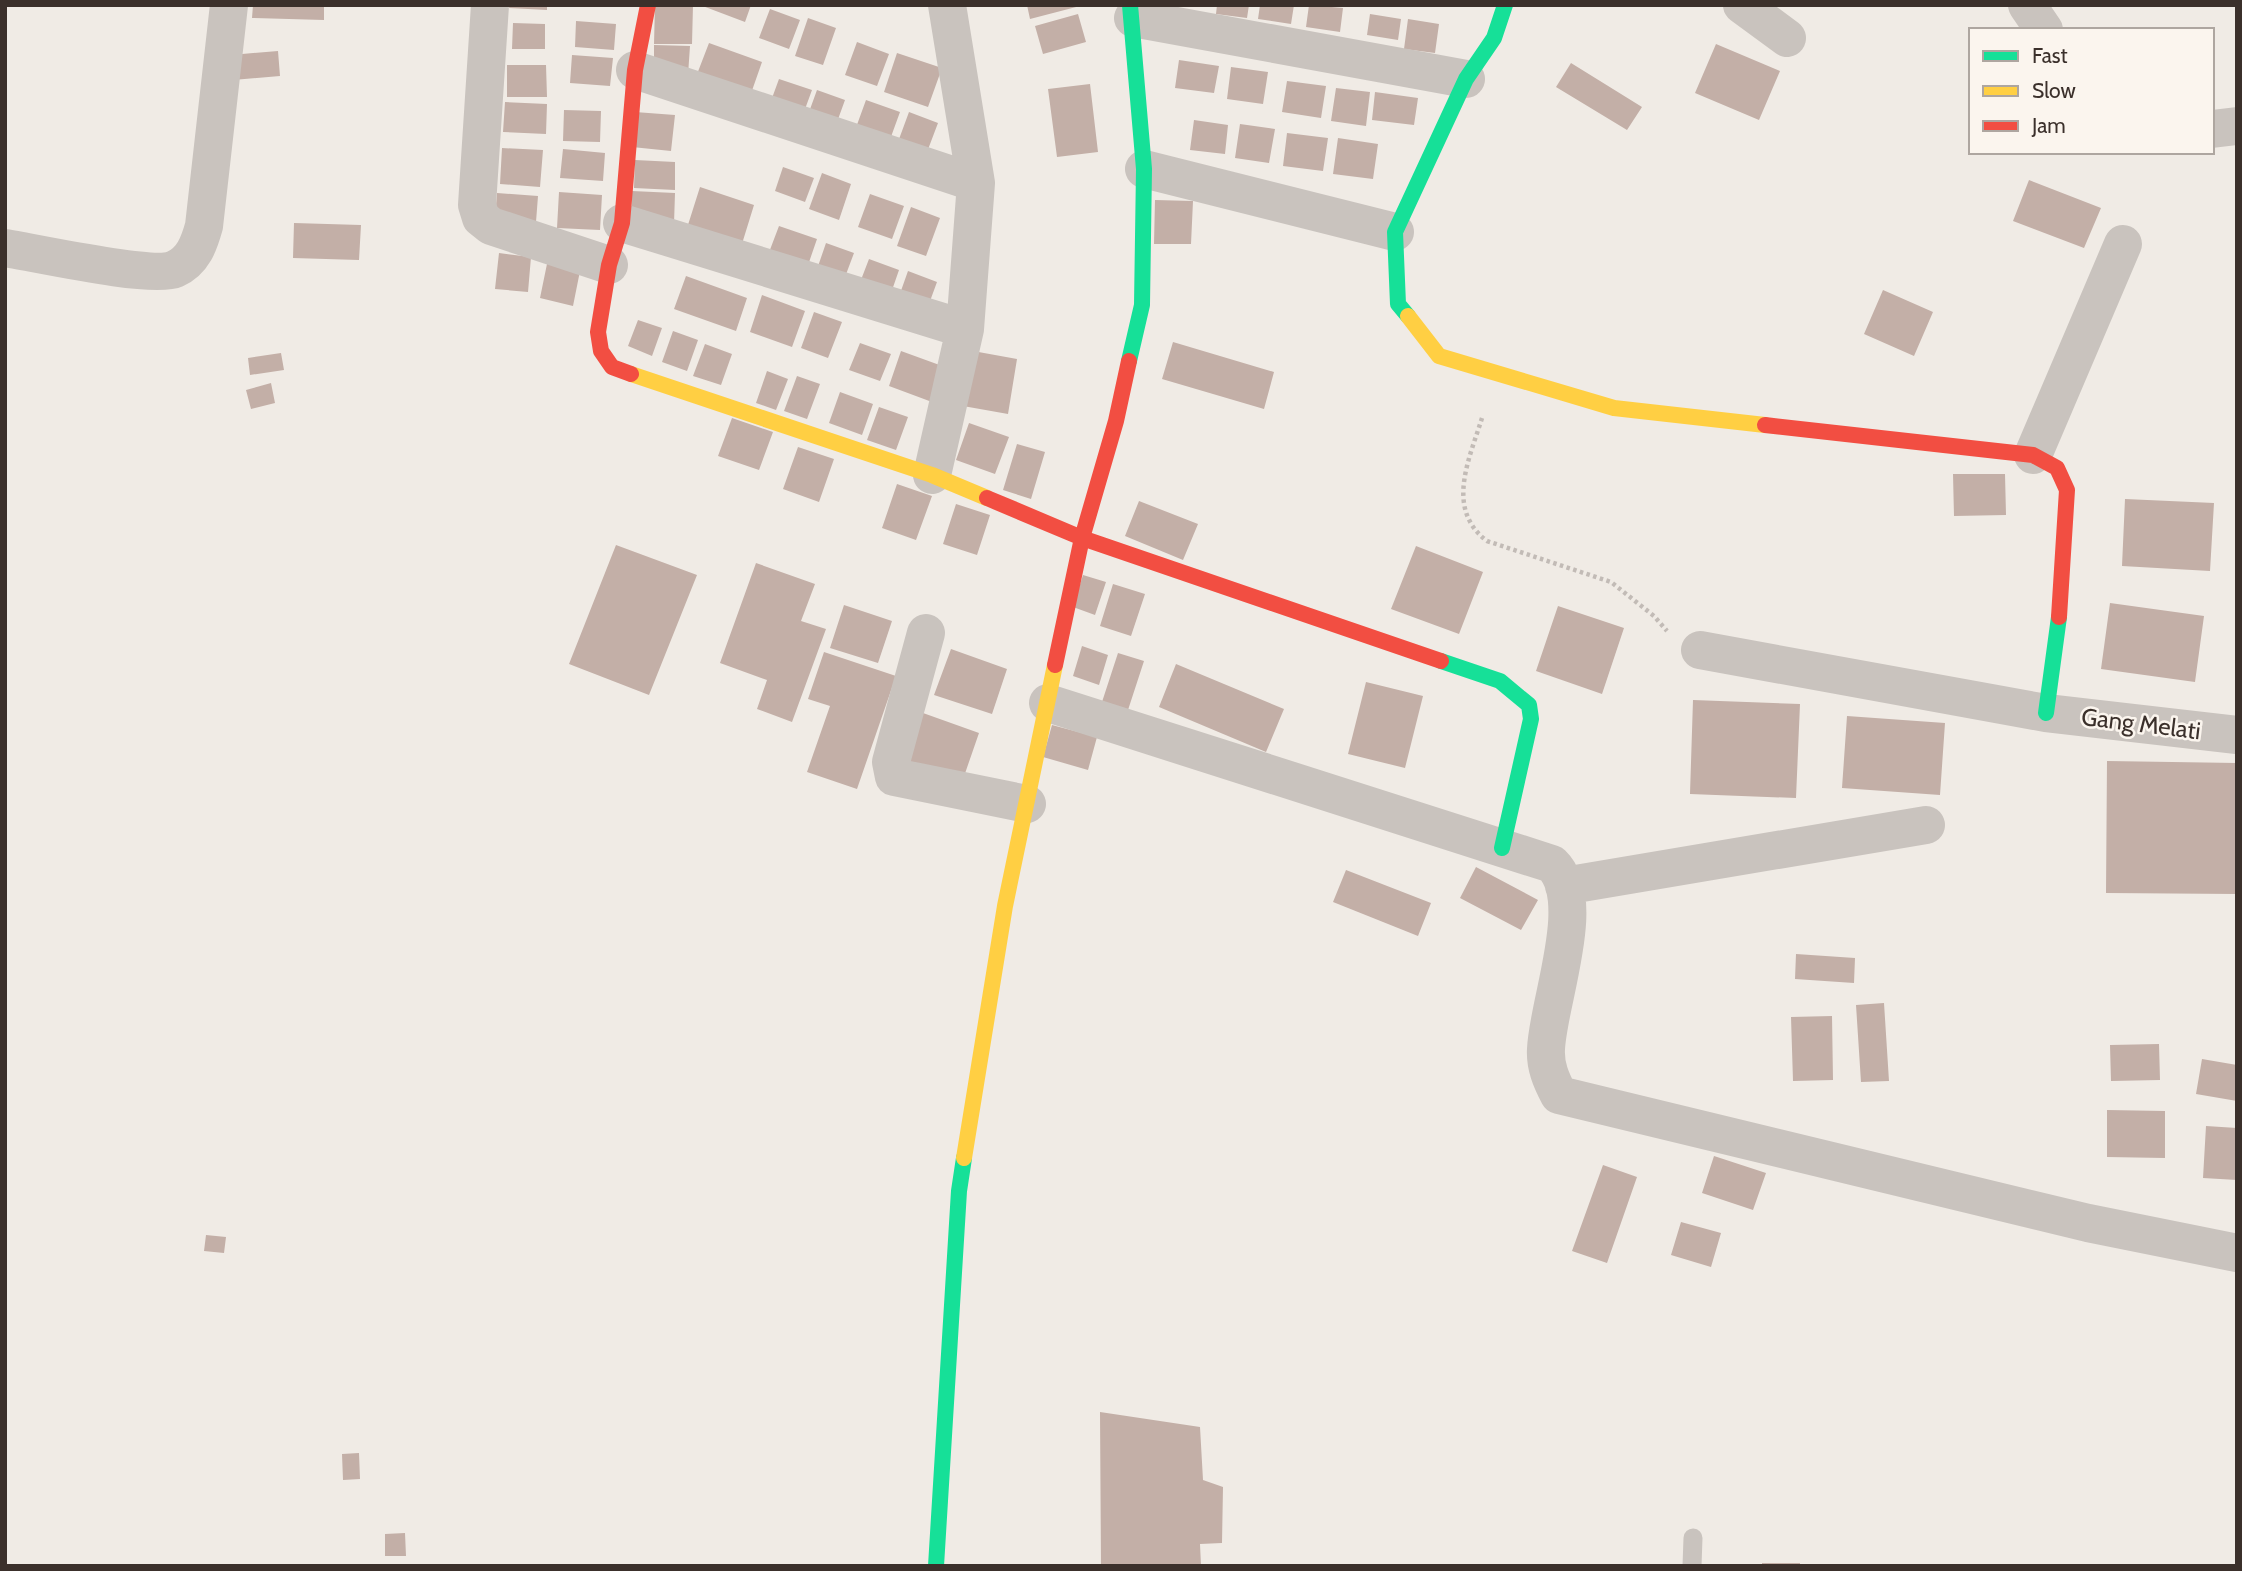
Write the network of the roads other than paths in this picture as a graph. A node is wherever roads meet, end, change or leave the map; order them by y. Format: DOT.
graph roads {
  1 [pos="229,5"];
  2 [pos="490,5"];
  3 [pos="648,5"];
  4 [pos="1505,5"];
  5 [pos="1742,5"];
  6 [pos="2027,5"];
  7 [pos="942,7"];
  8 [pos="1132,11"];
  9 [pos="2043,28"];
  10 [pos="1787,38"];
  11 [pos="635,70"];
  12 [pos="1466,79"];
  13 [pos="2237,126"];
  14 [pos="2214,128"];
  15 [pos="1144,169"];
  16 [pos="976,183"];
  17 [pos="622,223"];
  18 [pos="1395,232"];
  19 [pos="2123,244"];
  20 [pos="5,248"];
  21 [pos="609,265"];
  22 [pos="965,329"];
  23 [pos="2033,455"];
  24 [pos="932,475"];
  25 [pos="1082,538"];
  26 [pos="926,633"];
  27 [pos="1700,650"];
  28 [pos="1048,703"];
  29 [pos="2046,713"];
  30 [pos="2237,735"];
  31 [pos="1027,804"];
  32 [pos="1926,825"];
  33 [pos="1502,848"];
  34 [pos="1564,886"];
  35 [pos="2237,1253"];
  36 [pos="1693,1538"];
  37 [pos="936,1566"];
  38 [pos="1692,1566"];
  1 -- 20 [label="street"];
  2 -- 21 [label="street"];
  3 -- 11 [label="street"];
  4 -- 12 [label="street"];
  5 -- 10 [label="street"];
  6 -- 9 [label="street"];
  7 -- 16 [label="street"];
  8 -- 12 [label="street"];
  8 -- 15 [label="street"];
  11 -- 16 [label="street"];
  11 -- 17 [label="street"];
  12 -- 18 [label="street"];
  13 -- 14 [label="street"];
  15 -- 18 [label="street"];
  15 -- 25 [label="street"];
  16 -- 22 [label="street"];
  17 -- 21 [label="street"];
  17 -- 22 [label="street"];
  18 -- 23 [label="street"];
  19 -- 23 [label="street"];
  21 -- 24 [label="street"];
  22 -- 24 [label="street"];
  23 -- 29 [label="street"];
  24 -- 25 [label="street"];
  25 -- 28 [label="street"];
  25 -- 33 [label="street"];
  26 -- 31 [label="street"];
  27 -- 29 [label="street, Gang Melati"];
  28 -- 31 [label="street"];
  28 -- 33 [label="street"];
  29 -- 30 [label="street, Gang Melati"];
  31 -- 37 [label="street"];
  32 -- 34 [label="street"];
  33 -- 34 [label="street"];
  34 -- 35 [label="street"];
  36 -- 38 [label="lane"];
}
